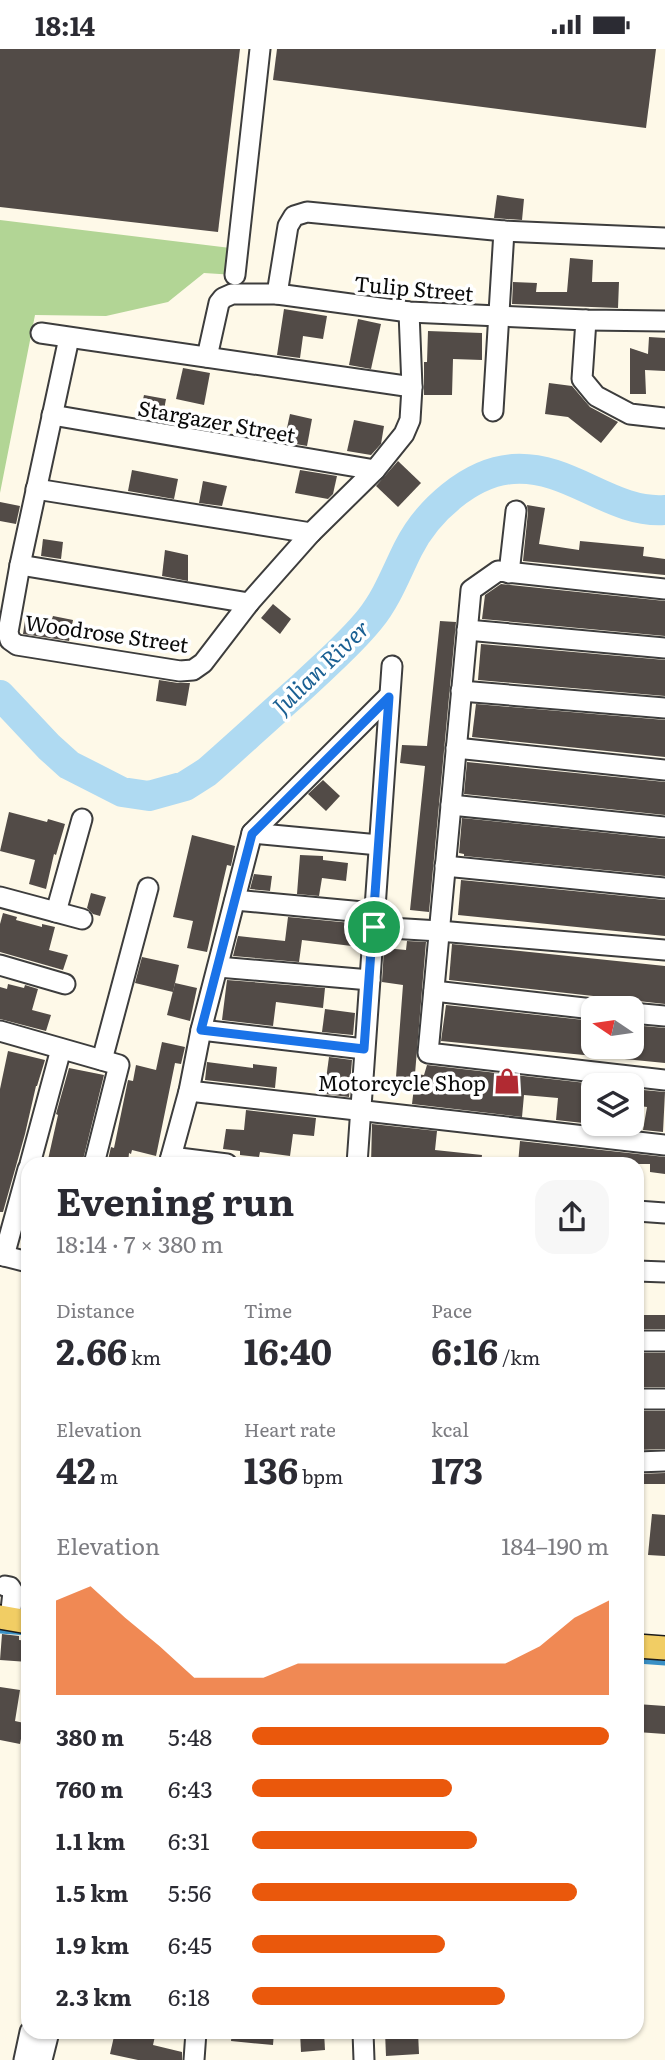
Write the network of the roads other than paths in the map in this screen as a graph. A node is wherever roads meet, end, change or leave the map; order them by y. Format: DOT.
graph roads {
  1 [pos="260,49"];
  2 [pos="504,231"];
  3 [pos="665,238"];
  4 [pos="235,275"];
  5 [pos="277,294"];
  6 [pos="409,312"];
  7 [pos="499,316"];
  8 [pos="586,320"];
  9 [pos="665,321"];
  10 [pos="41,333"];
  11 [pos="69,338"];
  12 [pos="207,357"];
  13 [pos="412,387"];
  14 [pos="493,411"];
  15 [pos="52,415"];
  16 [pos="665,418"];
  17 [pos="375,470"];
  18 [pos="36,489"];
  19 [pos="516,511"];
  20 [pos="311,533"];
  21 [pos="20,565"];
  22 [pos="509,573"];
  23 [pos="665,589"];
  24 [pos="249,603"];
  25 [pos="467,630"];
  26 [pos="665,648"];
  27 [pos="392,666"];
  28 [pos="461,691"];
  29 [pos="389,697"];
  30 [pos="665,708"];
  31 [pos="456,748"];
  32 [pos="665,770"];
  33 [pos="451,805"];
  34 [pos="82,819"];
  35 [pos="665,827"];
  36 [pos="252,834"];
  37 [pos="379,845"];
  38 [pos="445,866"];
  39 [pos="148,888"];
  40 [pos="665,888"];
  41 [pos="0,897"];
  42 [pos="235,900"];
  43 [pos="56,912"];
  44 [pos="82,919"];
  45 [pos="374,920"];
  46 [pos="439,931"];
  47 [pos="665,950"];
  48 [pos="0,965"];
  49 [pos="218,967"];
  50 [pos="370,980"];
  51 [pos="65,983"];
  52 [pos="434,991"];
  53 [pos="581,1008"];
  54 [pos="644,1014"];
  55 [pos="665,1016"];
  56 [pos="201,1030"];
  57 [pos="1,1035"];
  58 [pos="61,1049"];
  59 [pos="364,1049"];
  60 [pos="102,1061"];
  61 [pos="665,1080"];
  62 [pos="189,1091"];
  63 [pos="361,1111"];
  64 [pos="665,1145"];
  65 [pos="32,1157"];
  66 [pos="96,1157"];
  67 [pos="171,1157"];
  68 [pos="358,1157"];
  69 [pos="21,1192"];
  70 [pos="644,1212"];
  71 [pos="665,1213"];
  72 [pos="2,1255"];
  73 [pos="21,1260"];
  74 [pos="644,1271"];
  75 [pos="665,1272"];
  76 [pos="644,1341"];
  77 [pos="665,1341"];
  78 [pos="644,1399"];
  79 [pos="665,1399"];
  80 [pos="665,1461"];
  81 [pos="644,1462"];
  82 [pos="5,1586"];
  83 [pos="13,1620"];
  84 [pos="644,1647"];
  85 [pos="665,1648"];
  86 [pos="28,2039"];
  87 [pos="47,2039"];
  88 [pos="196,2039"];
  89 [pos="363,2039"];
  90 [pos="23,2060"];
  91 [pos="42,2060"];
  92 [pos="194,2060"];
  93 [pos="364,2060"];
  1 -- 4 [label="street"];
  2 -- 3 [label="street"];
  2 -- 5 [label="street"];
  2 -- 7 [label="street"];
  5 -- 6 [label="street, Tulip Street"];
  5 -- 12 [label="street, Tulip Street"];
  6 -- 7 [label="street, Tulip Street"];
  6 -- 13 [label="street, Woodrose Street"];
  7 -- 8 [label="street, Tulip Street"];
  7 -- 14 [label="street"];
  8 -- 9 [label="street, Tulip Street"];
  8 -- 16 [label="street"];
  10 -- 11 [label="street"];
  11 -- 12 [label="street"];
  11 -- 15 [label="street, Woodrose Street"];
  12 -- 13 [label="street"];
  13 -- 17 [label="street, Woodrose Street"];
  15 -- 17 [label="street, Stargazer Street"];
  15 -- 18 [label="street, Woodrose Street"];
  17 -- 20 [label="street, Woodrose Street"];
  18 -- 20 [label="street"];
  18 -- 21 [label="street, Woodrose Street"];
  19 -- 22 [label="street"];
  20 -- 24 [label="street, Woodrose Street"];
  21 -- 24 [label="street"];
  21 -- 24 [label="street, Woodrose Street"];
  22 -- 23 [label="street"];
  22 -- 25 [label="street"];
  25 -- 26 [label="street"];
  25 -- 28 [label="street"];
  27 -- 29 [label="street"];
  28 -- 30 [label="street"];
  28 -- 31 [label="street"];
  29 -- 36 [label="street"];
  29 -- 37 [label="street"];
  31 -- 32 [label="street"];
  31 -- 33 [label="street"];
  33 -- 35 [label="street"];
  33 -- 38 [label="street"];
  34 -- 43 [label="street"];
  36 -- 37 [label="street"];
  36 -- 42 [label="street"];
  37 -- 45 [label="street"];
  38 -- 40 [label="street"];
  38 -- 46 [label="street"];
  39 -- 60 [label="street"];
  41 -- 43 [label="street"];
  42 -- 45 [label="street"];
  42 -- 49 [label="street"];
  43 -- 44 [label="street"];
  45 -- 46 [label="street"];
  45 -- 50 [label="street"];
  46 -- 47 [label="street"];
  46 -- 52 [label="street"];
  48 -- 51 [label="street"];
  49 -- 50 [label="street"];
  49 -- 56 [label="street"];
  50 -- 59 [label="street"];
  52 -- 53 [label="street"];
  52 -- 61 [label="street"];
  54 -- 55 [label="street"];
  56 -- 59 [label="street"];
  56 -- 62 [label="street"];
  57 -- 58 [label="street"];
  58 -- 60 [label="street"];
  58 -- 65 [label="street"];
  59 -- 63 [label="street"];
  60 -- 66 [label="street"];
  62 -- 63 [label="street"];
  62 -- 67 [label="street"];
  63 -- 64 [label="street"];
  63 -- 68 [label="street"];
  69 -- 72 [label="street"];
  70 -- 71 [label="street"];
  72 -- 73 [label="street"];
  74 -- 75 [label="street"];
  76 -- 77 [label="street"];
  78 -- 79 [label="street"];
  80 -- 81 [label="street"];
  82 -- 83 [label="street"];
  84 -- 85 [label="main road"];
  86 -- 90 [label="street"];
  87 -- 91 [label="street"];
  88 -- 92 [label="street"];
  89 -- 93 [label="street"];
}
